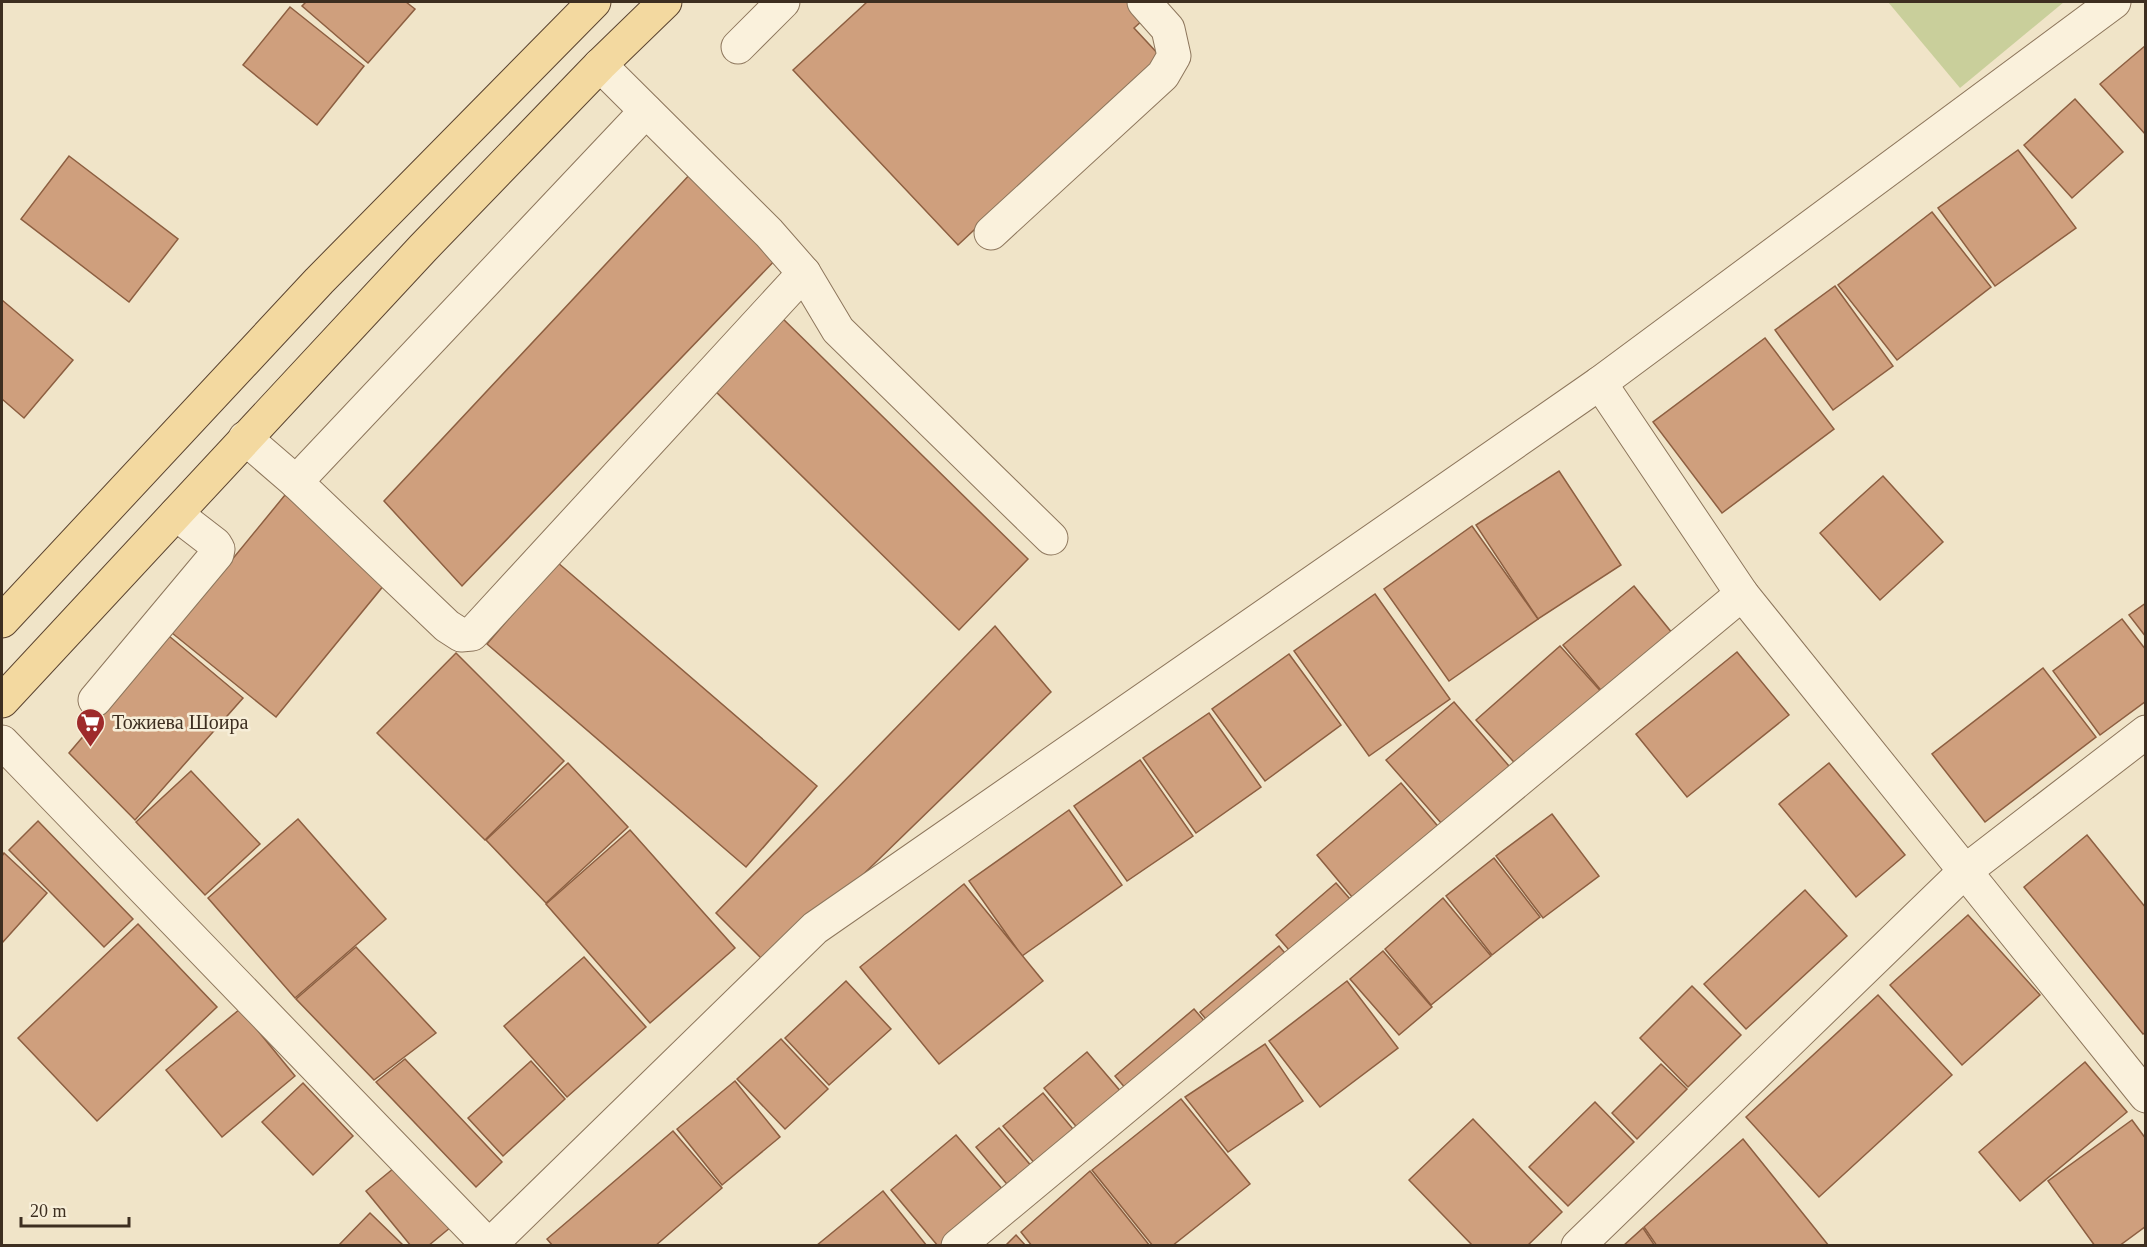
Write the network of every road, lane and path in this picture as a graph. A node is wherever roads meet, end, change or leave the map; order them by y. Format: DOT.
graph roads {
  1 [pos="594,2"];
  2 [pos="665,2"];
  3 [pos="783,2"];
  4 [pos="1144,2"];
  5 [pos="2114,2"];
  6 [pos="738,47"];
  7 [pos="600,65"];
  8 [pos="646,111"];
  9 [pos="992,234"];
  10 [pos="804,273"];
  11 [pos="1600,383"];
  12 [pos="245,438"];
  13 [pos="296,482"];
  14 [pos="176,514"];
  15 [pos="1051,538"];
  16 [pos="1742,594"];
  17 [pos="2,621"];
  18 [pos="95,700"];
  19 [pos="2,701"];
  20 [pos="2145,732"];
  21 [pos="2,742"];
  22 [pos="1964,872"];
  23 [pos="2145,1096"];
  24 [pos="489,1245"];
  25 [pos="958,1245"];
  26 [pos="1578,1245"];
  1 -- 17 [label="main road"];
  2 -- 7 [label="main road"];
  3 -- 6 [label="street"];
  4 -- 9 [label="street"];
  5 -- 11 [label="street"];
  7 -- 8 [label="street"];
  7 -- 12 [label="main road"];
  8 -- 10 [label="street"];
  8 -- 13 [label="street"];
  10 -- 13 [label="street"];
  10 -- 15 [label="street"];
  11 -- 16 [label="street"];
  11 -- 24 [label="street"];
  12 -- 13 [label="street"];
  12 -- 14 [label="main road"];
  14 -- 18 [label="street"];
  14 -- 19 [label="main road"];
  16 -- 22 [label="street"];
  16 -- 25 [label="street"];
  20 -- 22 [label="street"];
  21 -- 24 [label="street"];
  22 -- 23 [label="street"];
  22 -- 26 [label="street"];
}
